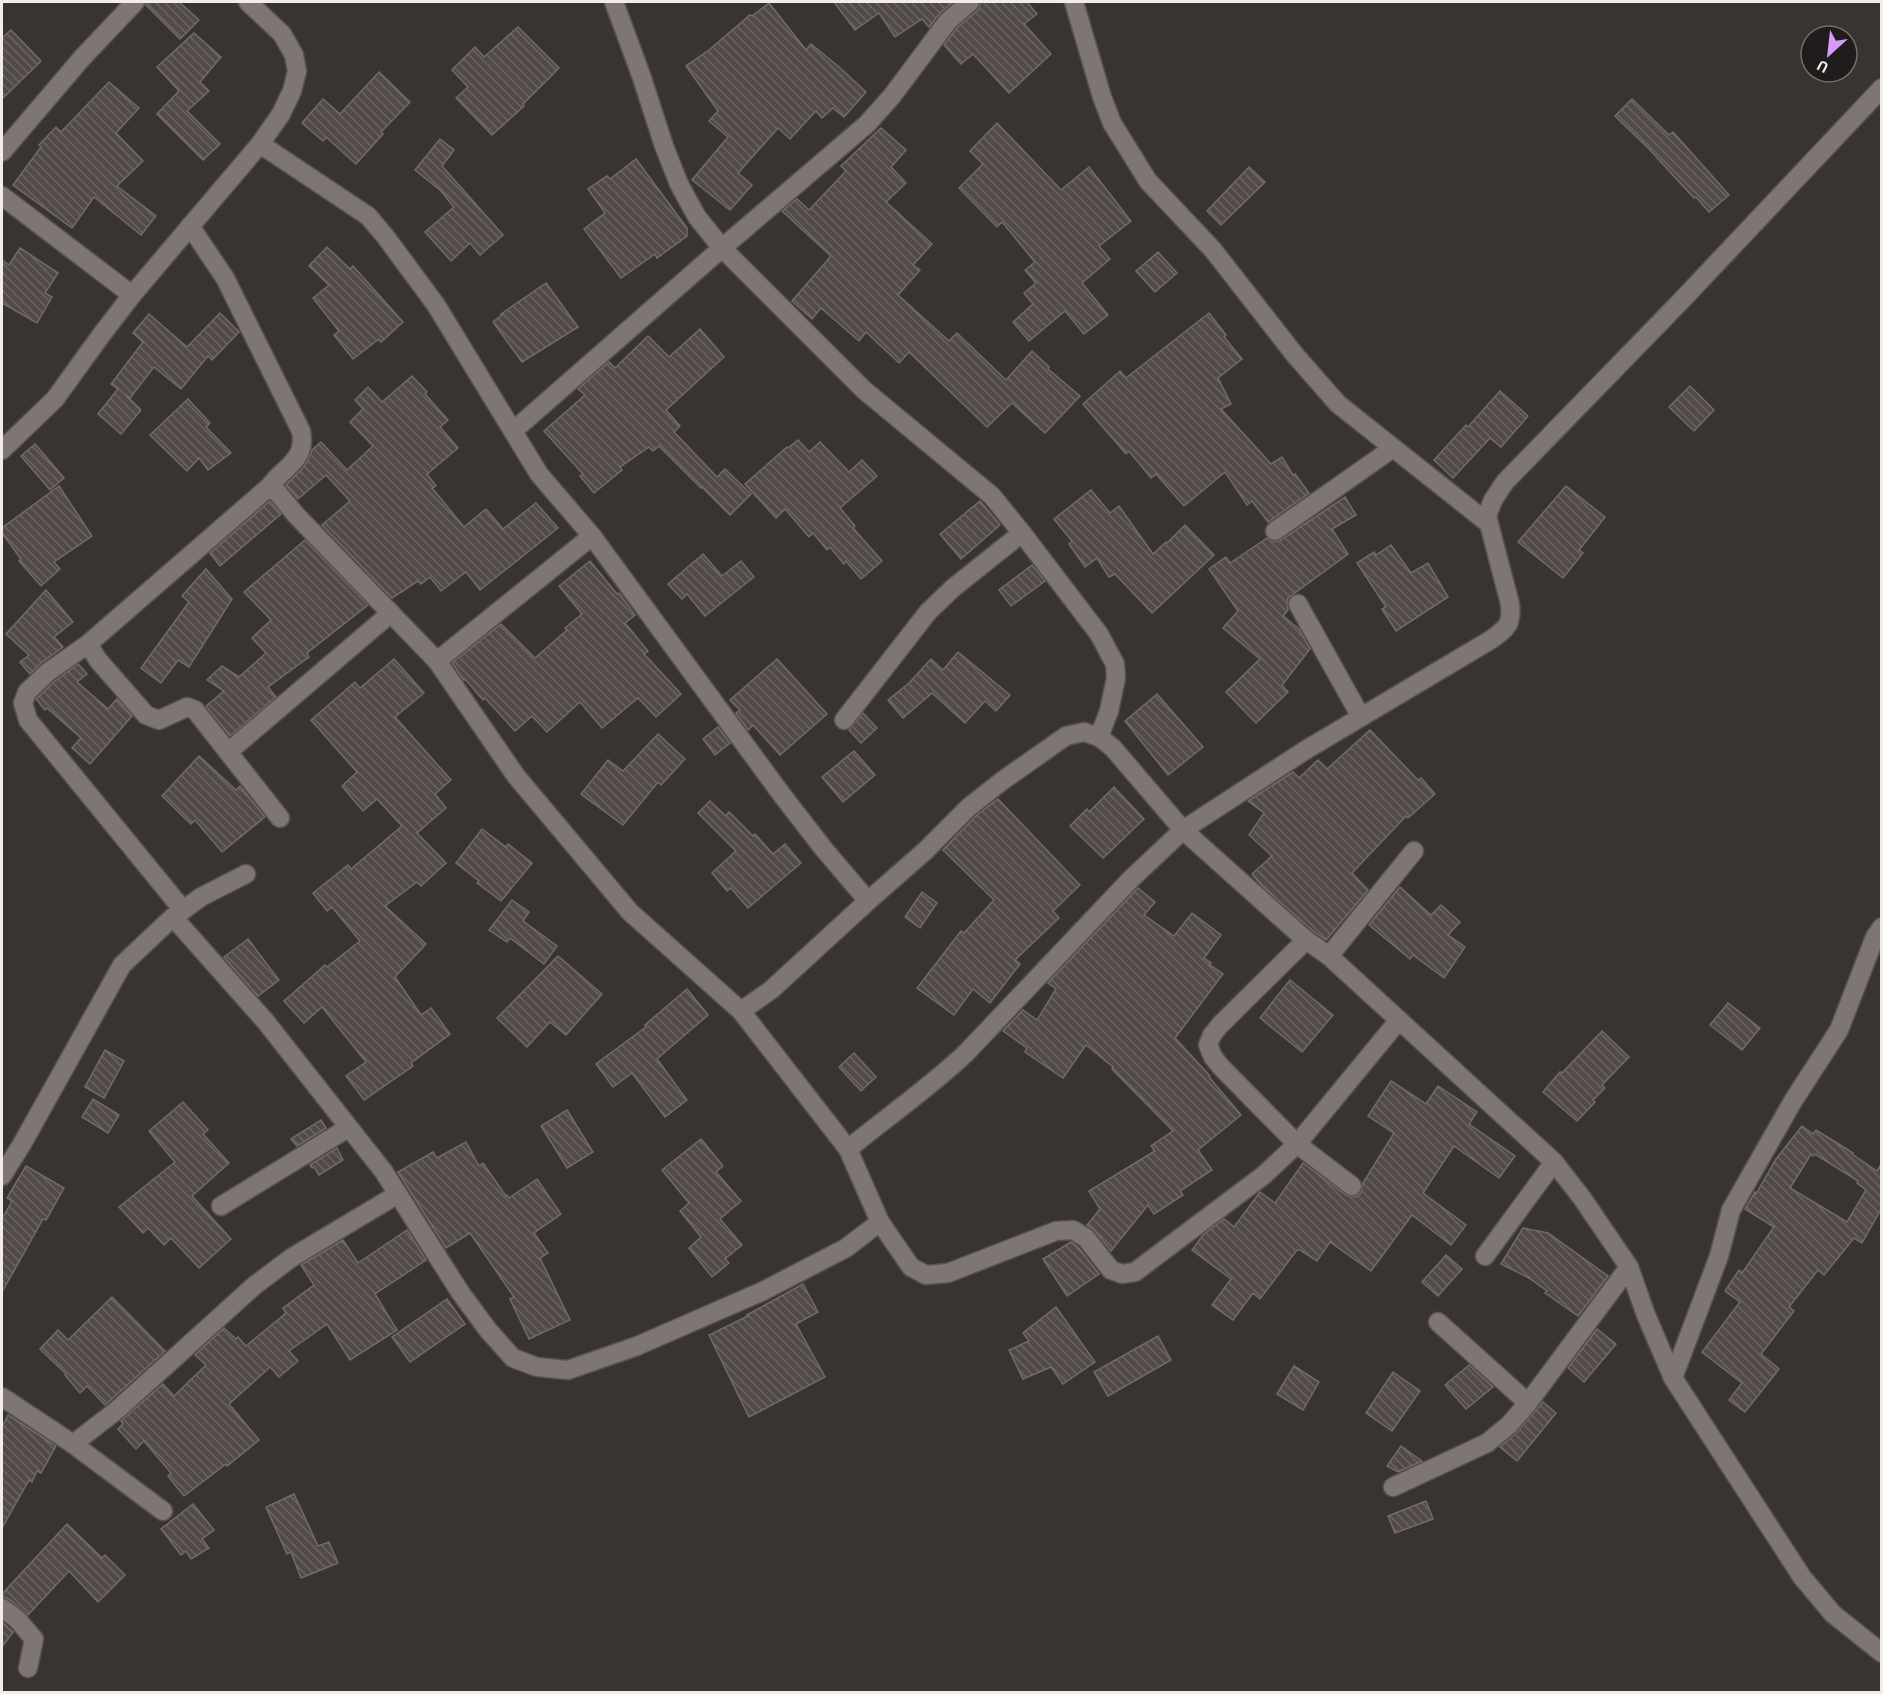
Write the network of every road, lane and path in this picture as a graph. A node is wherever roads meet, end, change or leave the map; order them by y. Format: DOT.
graph roads {
  1 [pos="135,2"];
  2 [pos="248,2"];
  3 [pos="614,2"];
  4 [pos="970,2"];
  5 [pos="1074,2"];
  6 [pos="1881,88"];
  7 [pos="260,144"];
  8 [pos="2,152"];
  9 [pos="2,196"];
  10 [pos="190,226"];
  11 [pos="722,248"];
  12 [pos="132,295"];
  13 [pos="513,431"];
  14 [pos="1393,448"];
  15 [pos="2,450"];
  16 [pos="269,487"];
  17 [pos="1488,523"];
  18 [pos="1275,531"];
  19 [pos="1022,533"];
  20 [pos="592,536"];
  21 [pos="1298,603"];
  22 [pos="392,614"];
  23 [pos="88,644"];
  24 [pos="437,661"];
  25 [pos="1361,717"];
  26 [pos="844,720"];
  27 [pos="1100,737"];
  28 [pos="228,752"];
  29 [pos="280,818"];
  30 [pos="1183,830"];
  31 [pos="1414,851"];
  32 [pos="246,874"];
  33 [pos="868,901"];
  34 [pos="178,913"];
  35 [pos="1881,927"];
  36 [pos="1306,940"];
  37 [pos="1329,956"];
  38 [pos="741,1011"];
  39 [pos="1399,1020"];
  40 [pos="348,1128"];
  41 [pos="1297,1144"];
  42 [pos="848,1149"];
  43 [pos="1554,1162"];
  44 [pos="2,1176"];
  45 [pos="1352,1186"];
  46 [pos="398,1194"];
  47 [pos="221,1206"];
  48 [pos="880,1222"];
  49 [pos="1485,1256"];
  50 [pos="1629,1267"];
  51 [pos="1438,1322"];
  52 [pos="1673,1378"];
  53 [pos="2,1398"];
  54 [pos="1528,1403"];
  55 [pos="73,1444"];
  56 [pos="1394,1488"];
  57 [pos="163,1510"];
  58 [pos="2,1608"];
  59 [pos="1881,1653"];
  60 [pos="28,1668"];
  1 -- 8 [label="street"];
  2 -- 7 [label="street"];
  3 -- 11 [label="street"];
  4 -- 11 [label="street"];
  5 -- 14 [label="street"];
  6 -- 17 [label="street"];
  7 -- 10 [label="street"];
  7 -- 13 [label="street"];
  9 -- 12 [label="street"];
  10 -- 12 [label="street"];
  10 -- 16 [label="street"];
  11 -- 13 [label="street"];
  11 -- 19 [label="street"];
  12 -- 15 [label="street"];
  13 -- 20 [label="street"];
  14 -- 17 [label="street"];
  14 -- 18 [label="street"];
  16 -- 22 [label="street"];
  16 -- 23 [label="street"];
  17 -- 25 [label="street"];
  19 -- 26 [label="street"];
  19 -- 27 [label="street"];
  20 -- 24 [label="street"];
  20 -- 33 [label="street"];
  21 -- 25 [label="street"];
  22 -- 24 [label="street"];
  22 -- 28 [label="street"];
  23 -- 28 [label="street"];
  23 -- 34 [label="street"];
  24 -- 38 [label="street"];
  25 -- 30 [label="street"];
  27 -- 30 [label="street"];
  27 -- 33 [label="street"];
  28 -- 29 [label="street"];
  30 -- 36 [label="street"];
  30 -- 42 [label="street"];
  31 -- 37 [label="street"];
  32 -- 34 [label="street"];
  33 -- 38 [label="street"];
  34 -- 40 [label="street"];
  34 -- 44 [label="street"];
  35 -- 52 [label="street"];
  36 -- 37 [label="street"];
  36 -- 41 [label="street"];
  37 -- 39 [label="street"];
  38 -- 42 [label="street"];
  39 -- 41 [label="street"];
  39 -- 43 [label="street"];
  40 -- 46 [label="street"];
  40 -- 47 [label="street"];
  41 -- 45 [label="street"];
  41 -- 48 [label="street"];
  42 -- 48 [label="street"];
  43 -- 49 [label="street"];
  43 -- 50 [label="street"];
  46 -- 48 [label="street"];
  46 -- 55 [label="street"];
  50 -- 52 [label="street"];
  50 -- 54 [label="street"];
  51 -- 54 [label="street"];
  52 -- 59 [label="street"];
  53 -- 55 [label="street"];
  54 -- 56 [label="street"];
  55 -- 57 [label="street"];
  58 -- 60 [label="street"];
}
